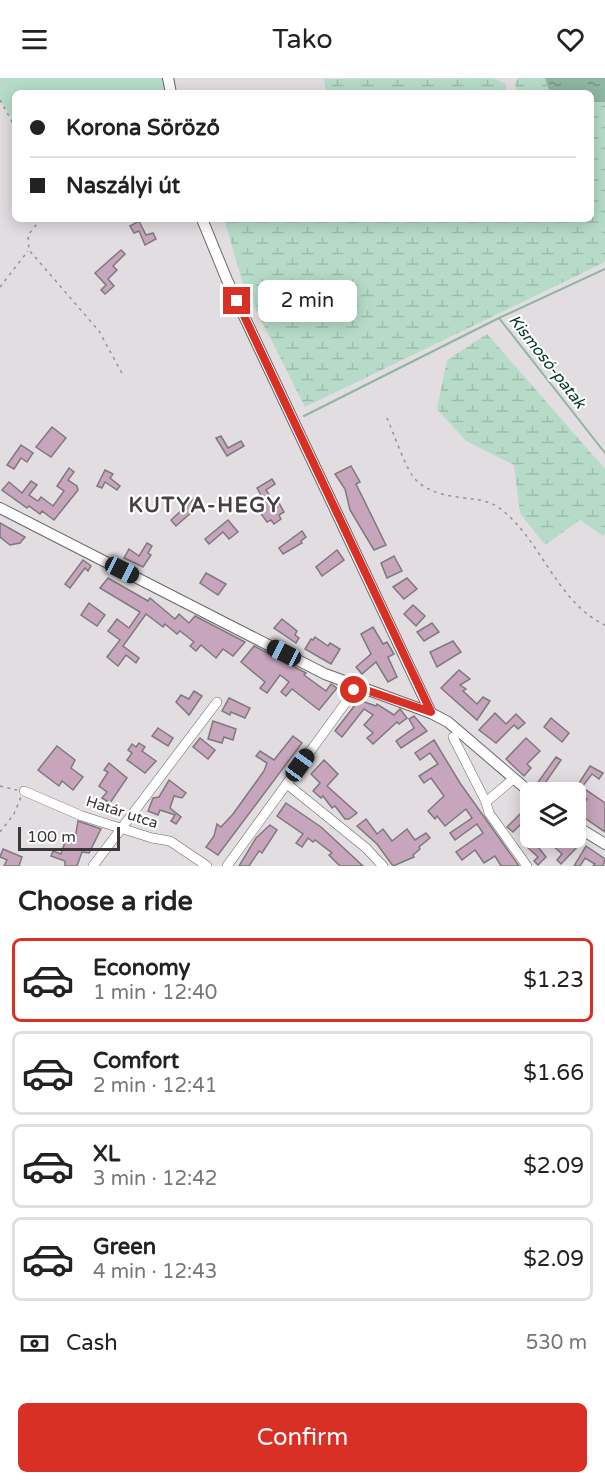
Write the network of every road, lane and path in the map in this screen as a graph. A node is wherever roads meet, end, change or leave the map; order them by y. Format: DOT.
graph roads {
  1 [pos="0,100"];
  2 [pos="12,122"];
  3 [pos="39,222"];
  4 [pos="203,222"];
  5 [pos="29,250"];
  6 [pos="0,287"];
  7 [pos="124,377"];
  8 [pos="387,418"];
  9 [pos="0,508"];
  10 [pos="605,625"];
  11 [pos="416,681"];
  12 [pos="357,687"];
  13 [pos="217,702"];
  14 [pos="410,705"];
  15 [pos="431,712"];
  16 [pos="453,737"];
  17 [pos="513,779"];
  18 [pos="287,784"];
  19 [pos="520,784"];
  20 [pos="0,786"];
  21 [pos="24,791"];
  22 [pos="486,802"];
  23 [pos="121,828"];
  24 [pos="0,832"];
  25 [pos="586,832"];
  26 [pos="605,844"];
  27 [pos="93,866"];
  28 [pos="207,866"];
  29 [pos="227,866"];
  30 [pos="382,866"];
  31 [pos="527,866"];
  1 -- 2 [label="path"];
  3 -- 5 [label="path"];
  4 -- 11 [label="main road"];
  5 -- 6 [label="path"];
  5 -- 7 [label="path"];
  8 -- 10 [label="path"];
  9 -- 12 [label="main road"];
  11 -- 14 [label="main road"];
  11 -- 15 [label="main road"];
  12 -- 14 [label="main road"];
  12 -- 18 [label="street"];
  13 -- 23 [label="street"];
  14 -- 15 [label="main road"];
  15 -- 17 [label="main road"];
  16 -- 22 [label="street"];
  17 -- 19 [label="main road"];
  17 -- 22 [label="street"];
  18 -- 29 [label="street"];
  18 -- 30 [label="street"];
  20 -- 21 [label="path"];
  21 -- 23 [label="street, Határ utca"];
  21 -- 24 [label="path"];
  22 -- 31 [label="street"];
  23 -- 27 [label="street"];
  23 -- 28 [label="street, Határ utca"];
  25 -- 26 [label="main road"];
}
